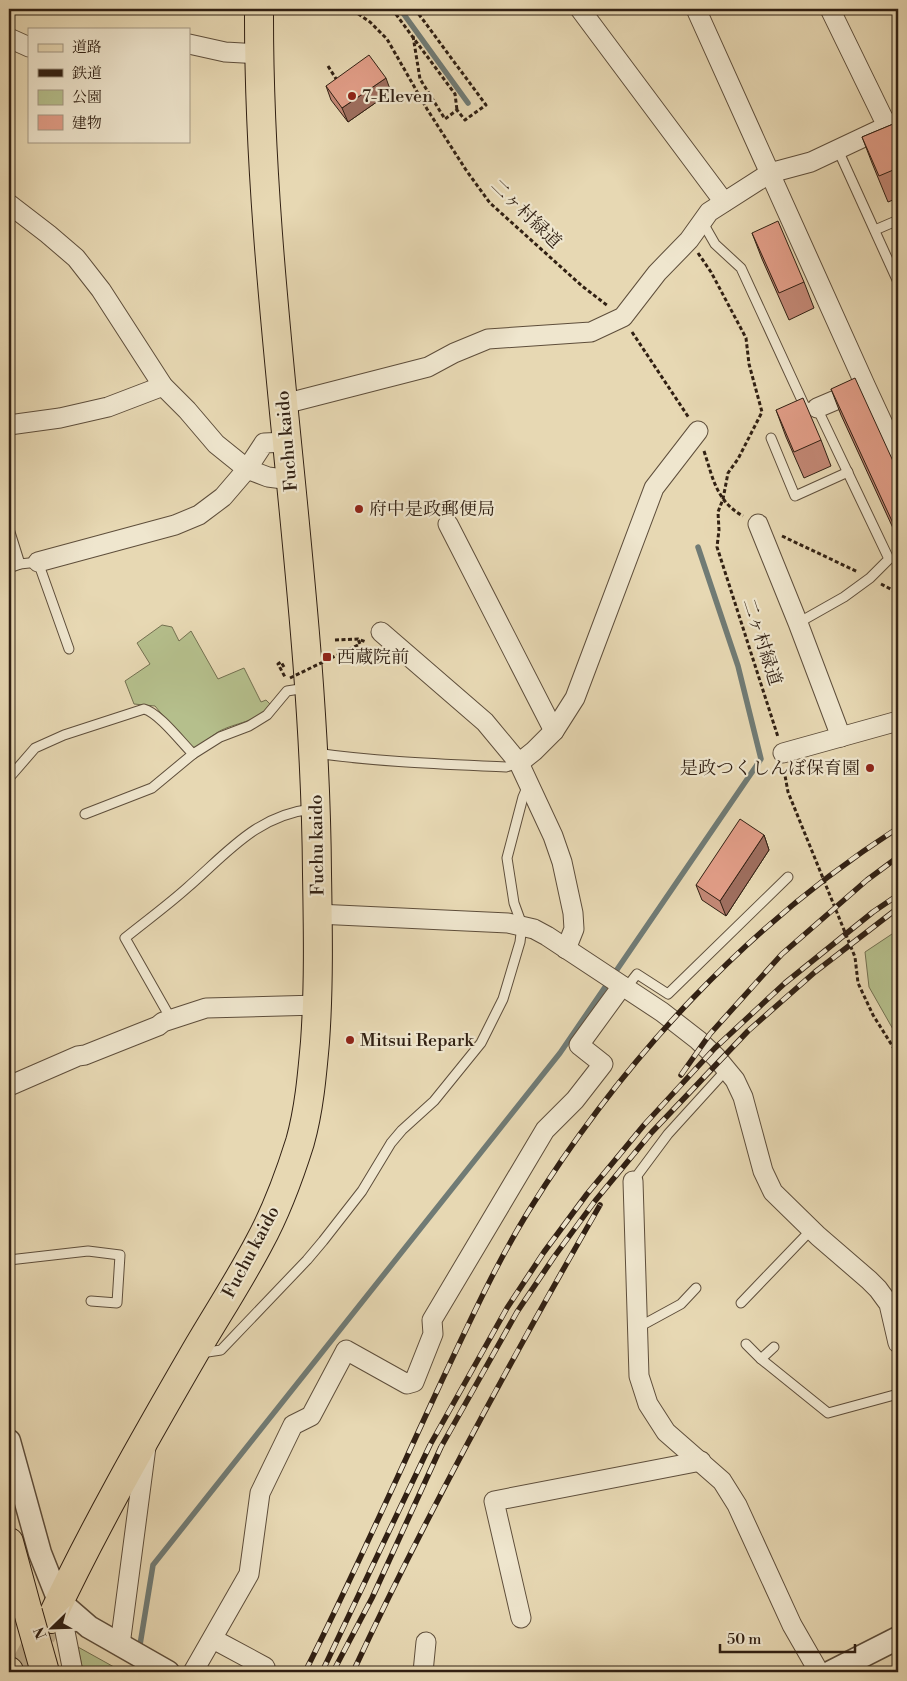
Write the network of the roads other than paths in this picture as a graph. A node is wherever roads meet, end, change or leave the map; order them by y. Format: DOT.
graph roads {
  1 [pos="259,9"];
  2 [pos="580,9"];
  3 [pos="696,9"];
  4 [pos="830,9"];
  5 [pos="9,38"];
  6 [pos="190,44"];
  7 [pos="28,47"];
  8 [pos="260,54"];
  9 [pos="893,123"];
  10 [pos="838,150"];
  11 [pos="770,173"];
  12 [pos="724,202"];
  13 [pos="9,204"];
  14 [pos="898,221"];
  15 [pos="702,223"];
  16 [pos="875,230"];
  17 [pos="898,282"];
  18 [pos="163,386"];
  19 [pos="866,387"];
  20 [pos="284,404"];
  21 [pos="817,408"];
  22 [pos="9,425"];
  23 [pos="698,431"];
  24 [pos="771,438"];
  25 [pos="288,442"];
  26 [pos="898,456"];
  27 [pos="247,469"];
  28 [pos="848,472"];
  29 [pos="291,480"];
  30 [pos="448,524"];
  31 [pos="758,524"];
  32 [pos="9,529"];
  33 [pos="29,563"];
  34 [pos="9,568"];
  35 [pos="798,623"];
  36 [pos="382,632"];
  37 [pos="69,649"];
  38 [pos="300,683"];
  39 [pos="898,721"];
  40 [pos="554,731"];
  41 [pos="841,737"];
  42 [pos="314,753"];
  43 [pos="783,753"];
  44 [pos="194,754"];
  45 [pos="519,762"];
  46 [pos="9,778"];
  47 [pos="529,784"];
  48 [pos="317,808"];
  49 [pos="85,814"];
  50 [pos="788,876"];
  51 [pos="318,914"];
  52 [pos="522,926"];
  53 [pos="566,949"];
  54 [pos="618,983"];
  55 [pos="318,1005"];
  56 [pos="171,1019"];
  57 [pos="727,1069"];
  58 [pos="9,1086"];
  59 [pos="633,1181"];
  60 [pos="812,1229"];
  61 [pos="9,1260"];
  62 [pos="696,1288"];
  63 [pos="91,1301"];
  64 [pos="741,1303"];
  65 [pos="893,1304"];
  66 [pos="636,1328"];
  67 [pos="898,1343"];
  68 [pos="746,1344"];
  69 [pos="774,1347"];
  70 [pos="194,1354"];
  71 [pos="761,1359"];
  72 [pos="898,1394"];
  73 [pos="147,1436"];
  74 [pos="9,1441"];
  75 [pos="701,1461"];
  76 [pos="9,1542"];
  77 [pos="55,1610"];
  78 [pos="521,1618"];
  79 [pos="213,1638"];
  80 [pos="898,1638"];
  81 [pos="426,1642"];
  82 [pos="120,1644"];
  83 [pos="159,1667"];
  84 [pos="265,1667"];
  85 [pos="45,1672"];
  86 [pos="74,1672"];
  87 [pos="193,1672"];
  88 [pos="423,1672"];
  89 [pos="819,1672"];
  90 [pos="831,1672"];
  1 -- 8 [label="main road, Fuchu kaido"];
  2 -- 12 [label="street"];
  3 -- 11 [label="street"];
  4 -- 9 [label="street"];
  5 -- 7 [label="street"];
  6 -- 8 [label="street"];
  8 -- 20 [label="main road, Fuchu kaido"];
  9 -- 10 [label="street"];
  10 -- 11 [label="street"];
  10 -- 16 [label="lane"];
  11 -- 12 [label="street"];
  11 -- 19 [label="street"];
  12 -- 15 [label="street"];
  13 -- 18 [label="street"];
  14 -- 16 [label="lane"];
  15 -- 20 [label="street"];
  15 -- 21 [label="lane"];
  16 -- 17 [label="lane"];
  18 -- 22 [label="street"];
  18 -- 27 [label="street"];
  19 -- 21 [label="street"];
  19 -- 26 [label="street"];
  20 -- 25 [label="main road, Fuchu kaido"];
  21 -- 28 [label="lane"];
  23 -- 40 [label="street"];
  24 -- 28 [label="lane"];
  25 -- 27 [label="street"];
  25 -- 29 [label="main road, Fuchu kaido"];
  27 -- 29 [label="street"];
  27 -- 33 [label="street"];
  28 -- 35 [label="lane"];
  29 -- 38 [label="main road, Fuchu kaido"];
  30 -- 40 [label="street"];
  31 -- 35 [label="street"];
  32 -- 33 [label="lane"];
  33 -- 34 [label="lane"];
  33 -- 37 [label="lane"];
  35 -- 41 [label="street"];
  36 -- 45 [label="street"];
  38 -- 42 [label="main road, Fuchu kaido"];
  38 -- 44 [label="lane"];
  39 -- 41 [label="street"];
  40 -- 45 [label="street"];
  41 -- 43 [label="street"];
  42 -- 45 [label="lane"];
  42 -- 48 [label="main road, Fuchu kaido"];
  44 -- 46 [label="lane"];
  44 -- 49 [label="lane"];
  45 -- 47 [label="street"];
  47 -- 52 [label="lane"];
  47 -- 53 [label="street"];
  48 -- 51 [label="main road, Fuchu kaido"];
  48 -- 56 [label="lane"];
  50 -- 54 [label="lane"];
  51 -- 52 [label="street"];
  51 -- 55 [label="main road, Fuchu kaido"];
  52 -- 53 [label="street"];
  52 -- 70 [label="lane"];
  53 -- 54 [label="street"];
  54 -- 57 [label="street"];
  54 -- 79 [label="street"];
  55 -- 56 [label="street"];
  55 -- 70 [label="main road, Fuchu kaido"];
  56 -- 58 [label="street"];
  57 -- 59 [label="lane"];
  57 -- 60 [label="street"];
  59 -- 66 [label="street"];
  60 -- 64 [label="lane"];
  60 -- 65 [label="street"];
  61 -- 63 [label="lane"];
  62 -- 66 [label="lane"];
  65 -- 67 [label="street"];
  66 -- 75 [label="street"];
  68 -- 71 [label="lane"];
  69 -- 71 [label="lane"];
  70 -- 73 [label="main road, Fuchu kaido"];
  71 -- 72 [label="lane"];
  73 -- 77 [label="main road, Fuchu kaido"];
  73 -- 82 [label="street"];
  74 -- 77 [label="street"];
  75 -- 78 [label="street"];
  75 -- 89 [label="street"];
  76 -- 85 [label="main road, bridge"];
  77 -- 82 [label="street"];
  77 -- 86 [label="street"];
  79 -- 84 [label="street"];
  79 -- 87 [label="street"];
  80 -- 90 [label="street"];
  81 -- 88 [label="street"];
  82 -- 83 [label="street"];
}
